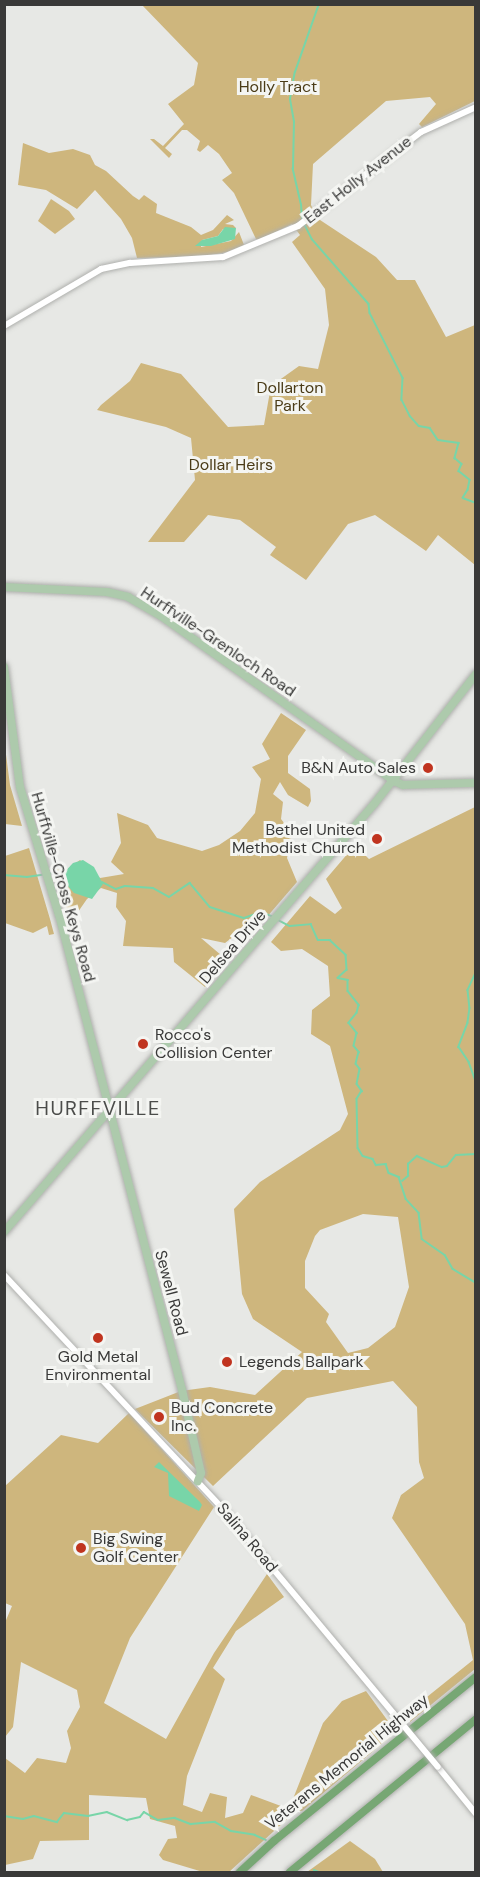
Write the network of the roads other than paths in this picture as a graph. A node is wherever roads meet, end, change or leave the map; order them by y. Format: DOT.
graph roads {
  1 [pos="476,107"];
  2 [pos="4,326"];
  3 [pos="4,587"];
  4 [pos="4,667"];
  5 [pos="476,674"];
  6 [pos="394,781"];
  7 [pos="476,783"];
  8 [pos="110,1111"];
  9 [pos="4,1232"];
  10 [pos="4,1275"];
  11 [pos="198,1481"];
  12 [pos="476,1677"];
  13 [pos="476,1719"];
  14 [pos="476,1814"];
  15 [pos="240,1872"];
  16 [pos="290,1872"];
  1 -- 2 [label="street, East Holly Avenue"];
  3 -- 6 [label="main road, Hurffville-Grenloch Road"];
  4 -- 8 [label="main road, Hurffville-Cross Keys Road"];
  5 -- 6 [label="main road, Delsea Drive"];
  6 -- 7 [label="main road"];
  6 -- 8 [label="main road, Delsea Drive"];
  8 -- 9 [label="main road, Delsea Drive"];
  8 -- 11 [label="main road, Sewell Road"];
  10 -- 11 [label="street, Salina Road"];
  11 -- 14 [label="street, Salina Road, bridge"];
  12 -- 15 [label="highway, Veterans Memorial Highway"];
  13 -- 16 [label="highway"];
}
